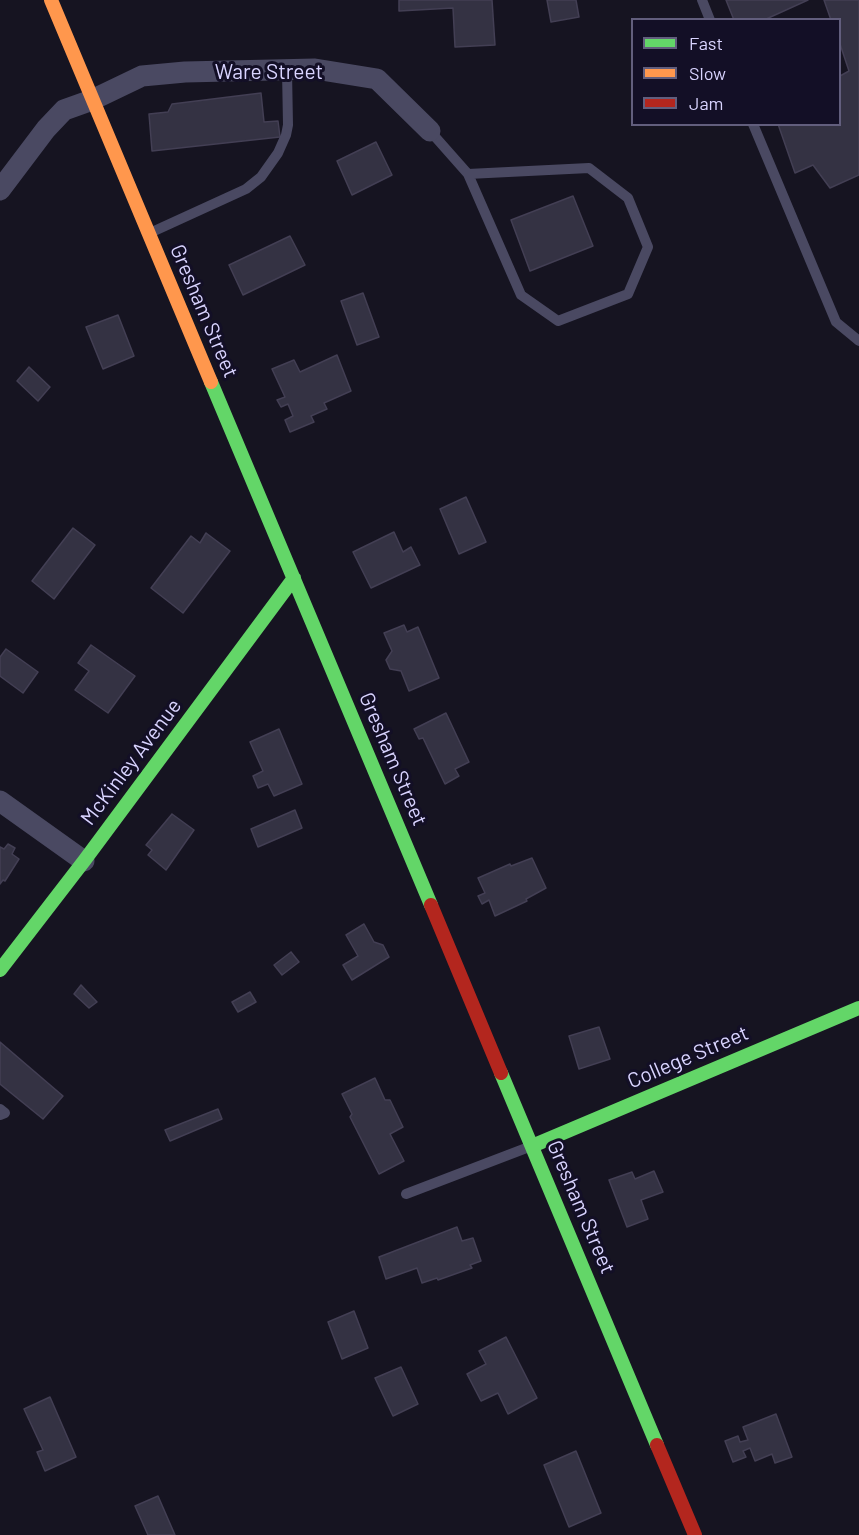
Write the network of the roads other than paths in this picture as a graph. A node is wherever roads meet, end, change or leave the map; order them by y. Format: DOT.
graph roads {
  1 [pos="51,0"];
  2 [pos="702,0"];
  3 [pos="709,18"];
  4 [pos="288,71"];
  5 [pos="92,100"];
  6 [pos="754,126"];
  7 [pos="430,131"];
  8 [pos="468,174"];
  9 [pos="0,190"];
  10 [pos="149,234"];
  11 [pos="859,341"];
  12 [pos="294,578"];
  13 [pos="0,801"];
  14 [pos="84,861"];
  15 [pos="0,970"];
  16 [pos="859,1008"];
  17 [pos="0,1109"];
  18 [pos="0,1115"];
  19 [pos="532,1146"];
  20 [pos="406,1194"];
  21 [pos="695,1535"];
  1 -- 5 [label="street, Gresham Street"];
  2 -- 3 [label="lane"];
  4 -- 5 [label="street, Ware Street"];
  4 -- 7 [label="street, Ware Street"];
  4 -- 10 [label="lane"];
  5 -- 9 [label="street, Ware Street"];
  5 -- 10 [label="street, Gresham Street"];
  6 -- 11 [label="lane"];
  7 -- 8 [label="lane"];
  8 -- 8 [label="lane"];
  10 -- 12 [label="street, Gresham Street"];
  12 -- 14 [label="street, McKinley Avenue"];
  12 -- 19 [label="street, Gresham Street"];
  13 -- 14 [label="street"];
  14 -- 15 [label="street, McKinley Avenue"];
  16 -- 19 [label="street, College Street"];
  17 -- 18 [label="lane"];
  19 -- 20 [label="lane"];
  19 -- 21 [label="street, Gresham Street"];
}
